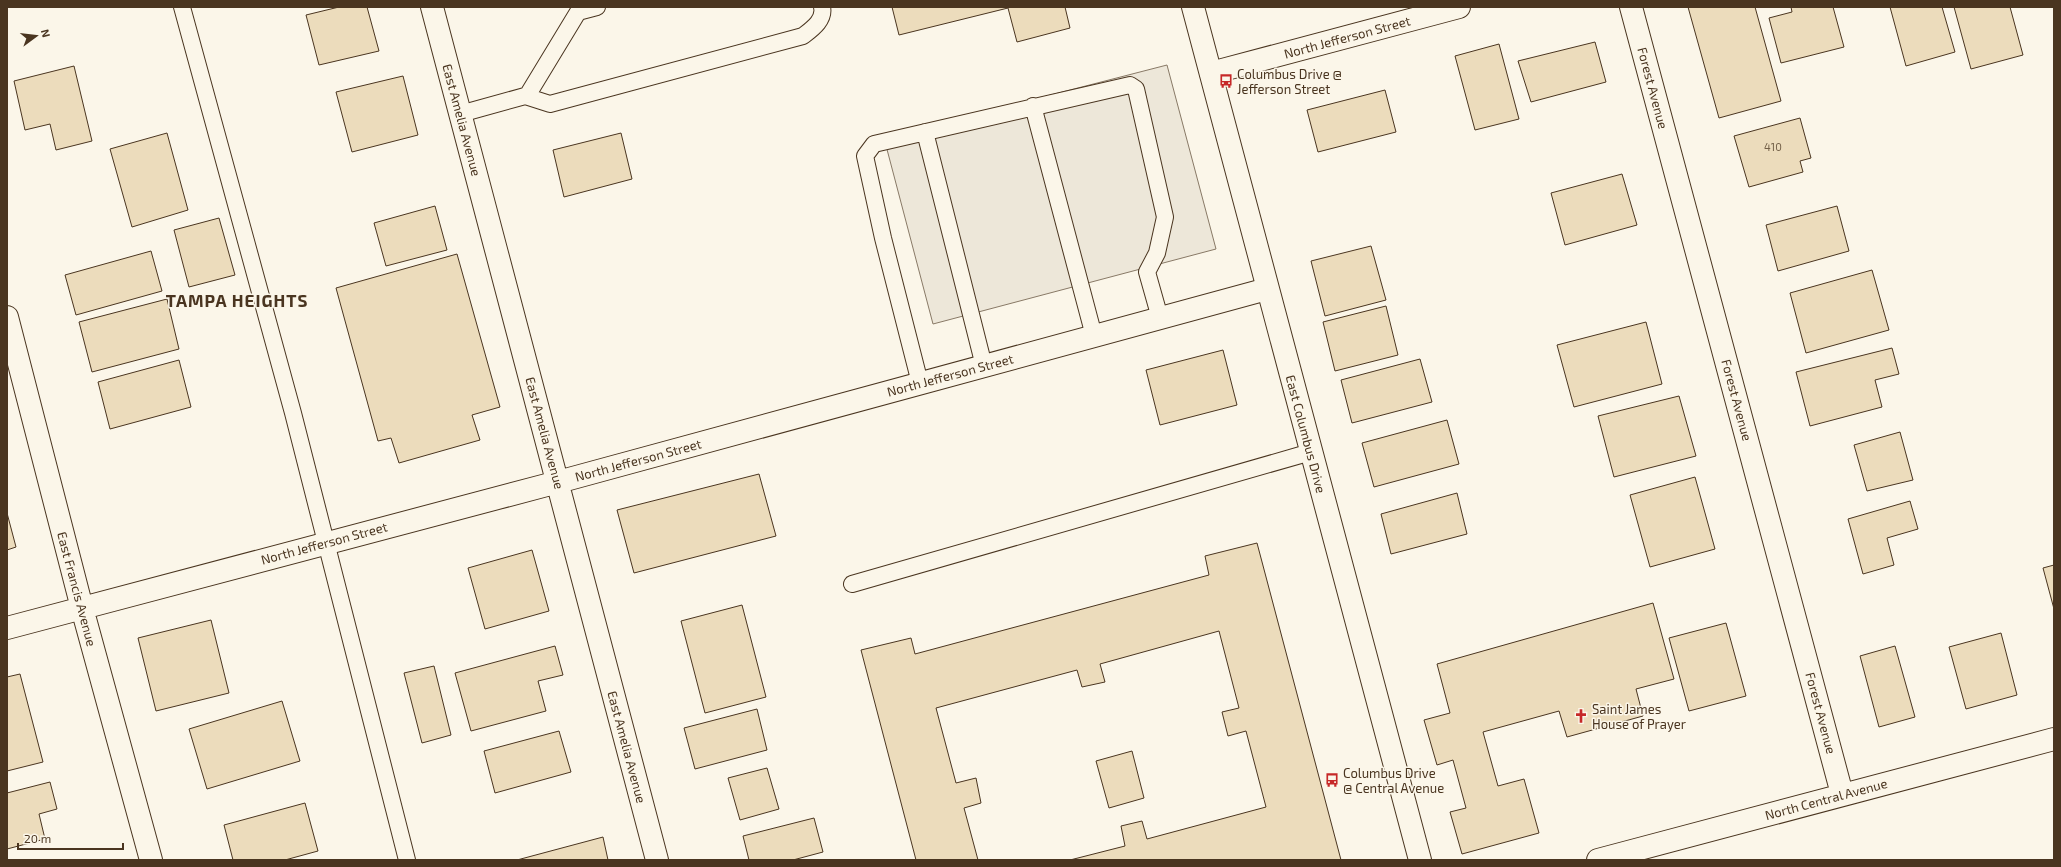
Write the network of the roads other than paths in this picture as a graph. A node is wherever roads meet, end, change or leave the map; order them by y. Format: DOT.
graph roads {
  1 [pos="182,7"];
  2 [pos="432,7"];
  3 [pos="597,7"];
  4 [pos="822,7"];
  5 [pos="1193,7"];
  6 [pos="1459,7"];
  7 [pos="1631,7"];
  8 [pos="1211,73"];
  9 [pos="527,96"];
  10 [pos="1033,106"];
  11 [pos="460,114"];
  12 [pos="925,132"];
  13 [pos="1267,288"];
  14 [pos="7,317"];
  15 [pos="1160,318"];
  16 [pos="1094,336"];
  17 [pos="984,366"];
  18 [pos="920,383"];
  19 [pos="1311,452"];
  20 [pos="558,482"];
  21 [pos="326,543"];
  22 [pos="852,584"];
  23 [pos="82,608"];
  24 [pos="7,628"];
  25 [pos="2054,739"];
  26 [pos="1842,794"];
  27 [pos="151,860"];
  28 [pos="407,860"];
  29 [pos="657,860"];
  30 [pos="1420,860"];
  31 [pos="1598,860"];
  1 -- 21 [label="lane"];
  2 -- 11 [label="street, East Amelia Avenue"];
  3 -- 9 [label="lane"];
  4 -- 9 [label="lane"];
  5 -- 8 [label="street, East Columbus Drive"];
  6 -- 8 [label="street, North Jefferson Street"];
  7 -- 26 [label="street, Forest Avenue"];
  8 -- 13 [label="street, East Columbus Drive"];
  9 -- 11 [label="lane"];
  10 -- 12 [label="lane"];
  10 -- 15 [label="lane"];
  10 -- 16 [label="lane"];
  11 -- 20 [label="street, East Amelia Avenue"];
  12 -- 17 [label="lane"];
  12 -- 18 [label="lane"];
  13 -- 15 [label="street, North Jefferson Street"];
  13 -- 19 [label="street, East Columbus Drive"];
  14 -- 23 [label="street, East Francis Avenue"];
  15 -- 16 [label="street, North Jefferson Street"];
  16 -- 17 [label="street, North Jefferson Street"];
  17 -- 18 [label="street, North Jefferson Street"];
  18 -- 20 [label="street, North Jefferson Street"];
  19 -- 22 [label="lane"];
  19 -- 30 [label="street, East Columbus Drive"];
  20 -- 21 [label="street, North Jefferson Street"];
  20 -- 29 [label="street, East Amelia Avenue"];
  21 -- 23 [label="street, North Jefferson Street"];
  21 -- 28 [label="lane"];
  23 -- 24 [label="street, North Jefferson Street"];
  23 -- 27 [label="street, East Francis Avenue"];
  25 -- 26 [label="street, North Central Avenue"];
  26 -- 31 [label="street, North Central Avenue"];
}
